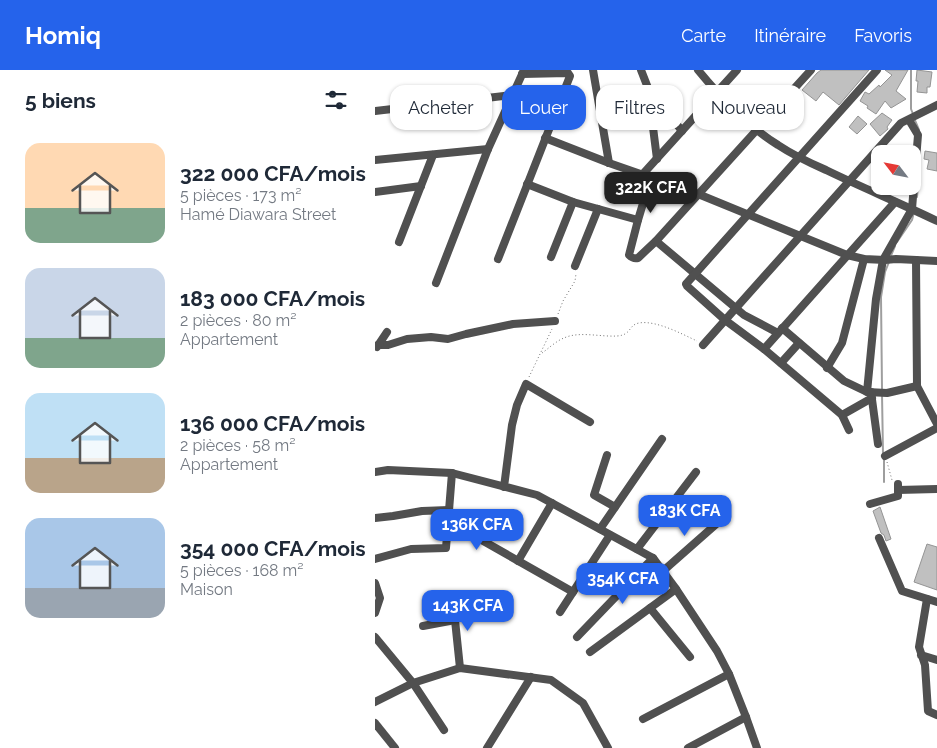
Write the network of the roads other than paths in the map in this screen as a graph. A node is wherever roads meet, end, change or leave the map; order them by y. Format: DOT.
graph roads {
  1 [pos="593,70"];
  2 [pos="641,70"];
  3 [pos="698,70"];
  4 [pos="737,70"];
  5 [pos="811,70"];
  6 [pos="877,70"];
  7 [pos="523,72"];
  8 [pos="554,72"];
  9 [pos="517,85"];
  10 [pos="647,85"];
  11 [pos="711,85"];
  12 [pos="723,85"];
  13 [pos="797,85"];
  14 [pos="502,96"];
  15 [pos="937,99"];
  16 [pos="937,105"];
  17 [pos="375,112"];
  18 [pos="502,118"];
  19 [pos="912,118"];
  20 [pos="693,119"];
  21 [pos="653,130"];
  22 [pos="756,130"];
  23 [pos="682,131"];
  24 [pos="545,138"];
  25 [pos="488,149"];
  26 [pos="433,155"];
  27 [pos="799,157"];
  28 [pos="657,159"];
  29 [pos="375,160"];
  30 [pos="609,163"];
  31 [pos="647,176"];
  32 [pos="849,181"];
  33 [pos="527,184"];
  34 [pos="421,186"];
  35 [pos="375,192"];
  36 [pos="698,194"];
  37 [pos="573,202"];
  38 [pos="895,202"];
  39 [pos="598,209"];
  40 [pos="915,210"];
  41 [pos="747,215"];
  42 [pos="638,220"];
  43 [pos="937,221"];
  44 [pos="800,236"];
  45 [pos="656,241"];
  46 [pos="399,242"];
  47 [pos="847,255"];
  48 [pos="551,257"];
  49 [pos="498,258"];
  50 [pos="864,259"];
  51 [pos="884,260"];
  52 [pos="916,260"];
  53 [pos="937,261"];
  54 [pos="575,266"];
  55 [pos="695,274"];
  56 [pos="435,283"];
  57 [pos="735,308"];
  58 [pos="725,320"];
  59 [pos="555,321"];
  60 [pos="780,331"];
  61 [pos="387,332"];
  62 [pos="799,343"];
  63 [pos="703,344"];
  64 [pos="376,347"];
  65 [pos="764,348"];
  66 [pos="781,363"];
  67 [pos="827,368"];
  68 [pos="917,386"];
  69 [pos="870,394"];
  70 [pos="842,415"];
  71 [pos="590,422"];
  72 [pos="937,426"];
  73 [pos="849,430"];
  74 [pos="662,440"];
  75 [pos="878,444"];
  76 [pos="607,455"];
  77 [pos="885,456"];
  78 [pos="375,472"];
  79 [pos="696,472"];
  80 [pos="452,473"];
  81 [pos="504,488"];
  82 [pos="937,489"];
  83 [pos="552,503"];
  84 [pos="870,504"];
  85 [pos="615,507"];
  86 [pos="449,510"];
  87 [pos="375,518"];
  88 [pos="722,519"];
  89 [pos="448,522"];
  90 [pos="600,529"];
  91 [pos="610,534"];
  92 [pos="879,538"];
  93 [pos="637,549"];
  94 [pos="653,558"];
  95 [pos="375,559"];
  96 [pos="518,561"];
  97 [pos="663,571"];
  98 [pos="375,583"];
  99 [pos="676,589"];
  100 [pos="573,592"];
  101 [pos="927,599"];
  102 [pos="450,601"];
  103 [pos="937,602"];
  104 [pos="651,608"];
  105 [pos="560,612"];
  106 [pos="375,613"];
  107 [pos="455,620"];
  108 [pos="423,626"];
  109 [pos="375,637"];
  110 [pos="577,637"];
  111 [pos="590,652"];
  112 [pos="921,654"];
  113 [pos="690,657"];
  114 [pos="937,660"];
  115 [pos="460,668"];
  116 [pos="729,674"];
  117 [pos="531,677"];
  118 [pos="413,683"];
  119 [pos="375,702"];
  120 [pos="937,714"];
  121 [pos="746,717"];
  122 [pos="643,719"];
  123 [pos="375,722"];
  124 [pos="444,730"];
  125 [pos="395,748"];
  126 [pos="487,748"];
  127 [pos="608,748"];
  128 [pos="688,748"];
  129 [pos="757,748"];
  1 -- 30 [label="street"];
  2 -- 10 [label="street"];
  3 -- 11 [label="street"];
  4 -- 12 [label="street"];
  5 -- 13 [label="street"];
  6 -- 27 [label="street"];
  7 -- 8 [label="street"];
  7 -- 9 [label="street"];
  8 -- 24 [label="street"];
  14 -- 17 [label="street"];
  15 -- 16 [label="street"];
  16 -- 19 [label="street"];
  18 -- 25 [label="street"];
  19 -- 32 [label="street"];
  19 -- 40 [label="street"];
  20 -- 23 [label="street"];
  21 -- 28 [label="street"];
  22 -- 27 [label="street"];
  22 -- 36 [label="street"];
  23 -- 28 [label="street"];
  24 -- 30 [label="street"];
  24 -- 33 [label="street"];
  25 -- 26 [label="street"];
  25 -- 56 [label="street"];
  26 -- 29 [label="street"];
  26 -- 34 [label="street"];
  27 -- 32 [label="street"];
  27 -- 41 [label="street"];
  28 -- 31 [label="street"];
  30 -- 31 [label="street"];
  31 -- 36 [label="street"];
  31 -- 42 [label="street"];
  32 -- 38 [label="street"];
  32 -- 44 [label="street"];
  33 -- 37 [label="street"];
  33 -- 49 [label="street"];
  34 -- 35 [label="street"];
  34 -- 46 [label="street"];
  36 -- 41 [label="street"];
  36 -- 45 [label="street"];
  37 -- 39 [label="street"];
  37 -- 48 [label="street"];
  38 -- 40 [label="street"];
  38 -- 47 [label="street"];
  39 -- 42 [label="street"];
  39 -- 54 [label="street"];
  40 -- 43 [label="street"];
  40 -- 51 [label="street"];
  41 -- 44 [label="street"];
  41 -- 55 [label="street"];
  42 -- 45 [label="street"];
  44 -- 47 [label="street"];
  44 -- 57 [label="street"];
  45 -- 55 [label="street"];
  47 -- 50 [label="street"];
  47 -- 60 [label="street"];
  50 -- 51 [label="street"];
  50 -- 67 [label="street"];
  51 -- 52 [label="street"];
  51 -- 69 [label="street"];
  52 -- 53 [label="street"];
  52 -- 68 [label="street"];
  55 -- 57 [label="street"];
  55 -- 58 [label="street"];
  57 -- 58 [label="street"];
  57 -- 60 [label="street"];
  58 -- 63 [label="street"];
  58 -- 65 [label="street"];
  59 -- 64 [label="street"];
  60 -- 62 [label="street"];
  60 -- 65 [label="street"];
  61 -- 64 [label="street"];
  62 -- 66 [label="street"];
  62 -- 67 [label="street"];
  65 -- 66 [label="street"];
  66 -- 70 [label="street"];
  67 -- 69 [label="street"];
  68 -- 69 [label="street"];
  68 -- 72 [label="street"];
  69 -- 70 [label="street"];
  69 -- 75 [label="street"];
  70 -- 73 [label="street"];
  71 -- 81 [label="street"];
  72 -- 77 [label="street"];
  74 -- 85 [label="street"];
  76 -- 85 [label="street"];
  78 -- 80 [label="street"];
  79 -- 93 [label="street"];
  80 -- 81 [label="street"];
  80 -- 86 [label="street"];
  81 -- 83 [label="street"];
  82 -- 84 [label="street"];
  83 -- 90 [label="street"];
  83 -- 96 [label="street"];
  85 -- 90 [label="street"];
  86 -- 87 [label="street"];
  86 -- 89 [label="street"];
  88 -- 97 [label="street"];
  89 -- 95 [label="street"];
  89 -- 96 [label="street"];
  90 -- 91 [label="street"];
  91 -- 93 [label="street"];
  91 -- 100 [label="street"];
  92 -- 101 [label="street"];
  93 -- 94 [label="street"];
  94 -- 97 [label="street"];
  94 -- 110 [label="street"];
  96 -- 100 [label="street"];
  97 -- 99 [label="street"];
  98 -- 106 [label="street"];
  99 -- 104 [label="street"];
  99 -- 116 [label="street"];
  100 -- 105 [label="street"];
  101 -- 103 [label="street"];
  101 -- 112 [label="street"];
  102 -- 107 [label="street"];
  104 -- 111 [label="street"];
  104 -- 113 [label="street"];
  107 -- 108 [label="street"];
  107 -- 115 [label="street"];
  109 -- 118 [label="street"];
  112 -- 114 [label="street"];
  112 -- 120 [label="street"];
  115 -- 117 [label="street"];
  115 -- 118 [label="street"];
  116 -- 121 [label="street"];
  116 -- 122 [label="street"];
  117 -- 126 [label="street"];
  117 -- 127 [label="street"];
  118 -- 119 [label="street"];
  118 -- 124 [label="street"];
  121 -- 128 [label="street"];
  121 -- 129 [label="street"];
  123 -- 125 [label="street"];
}
